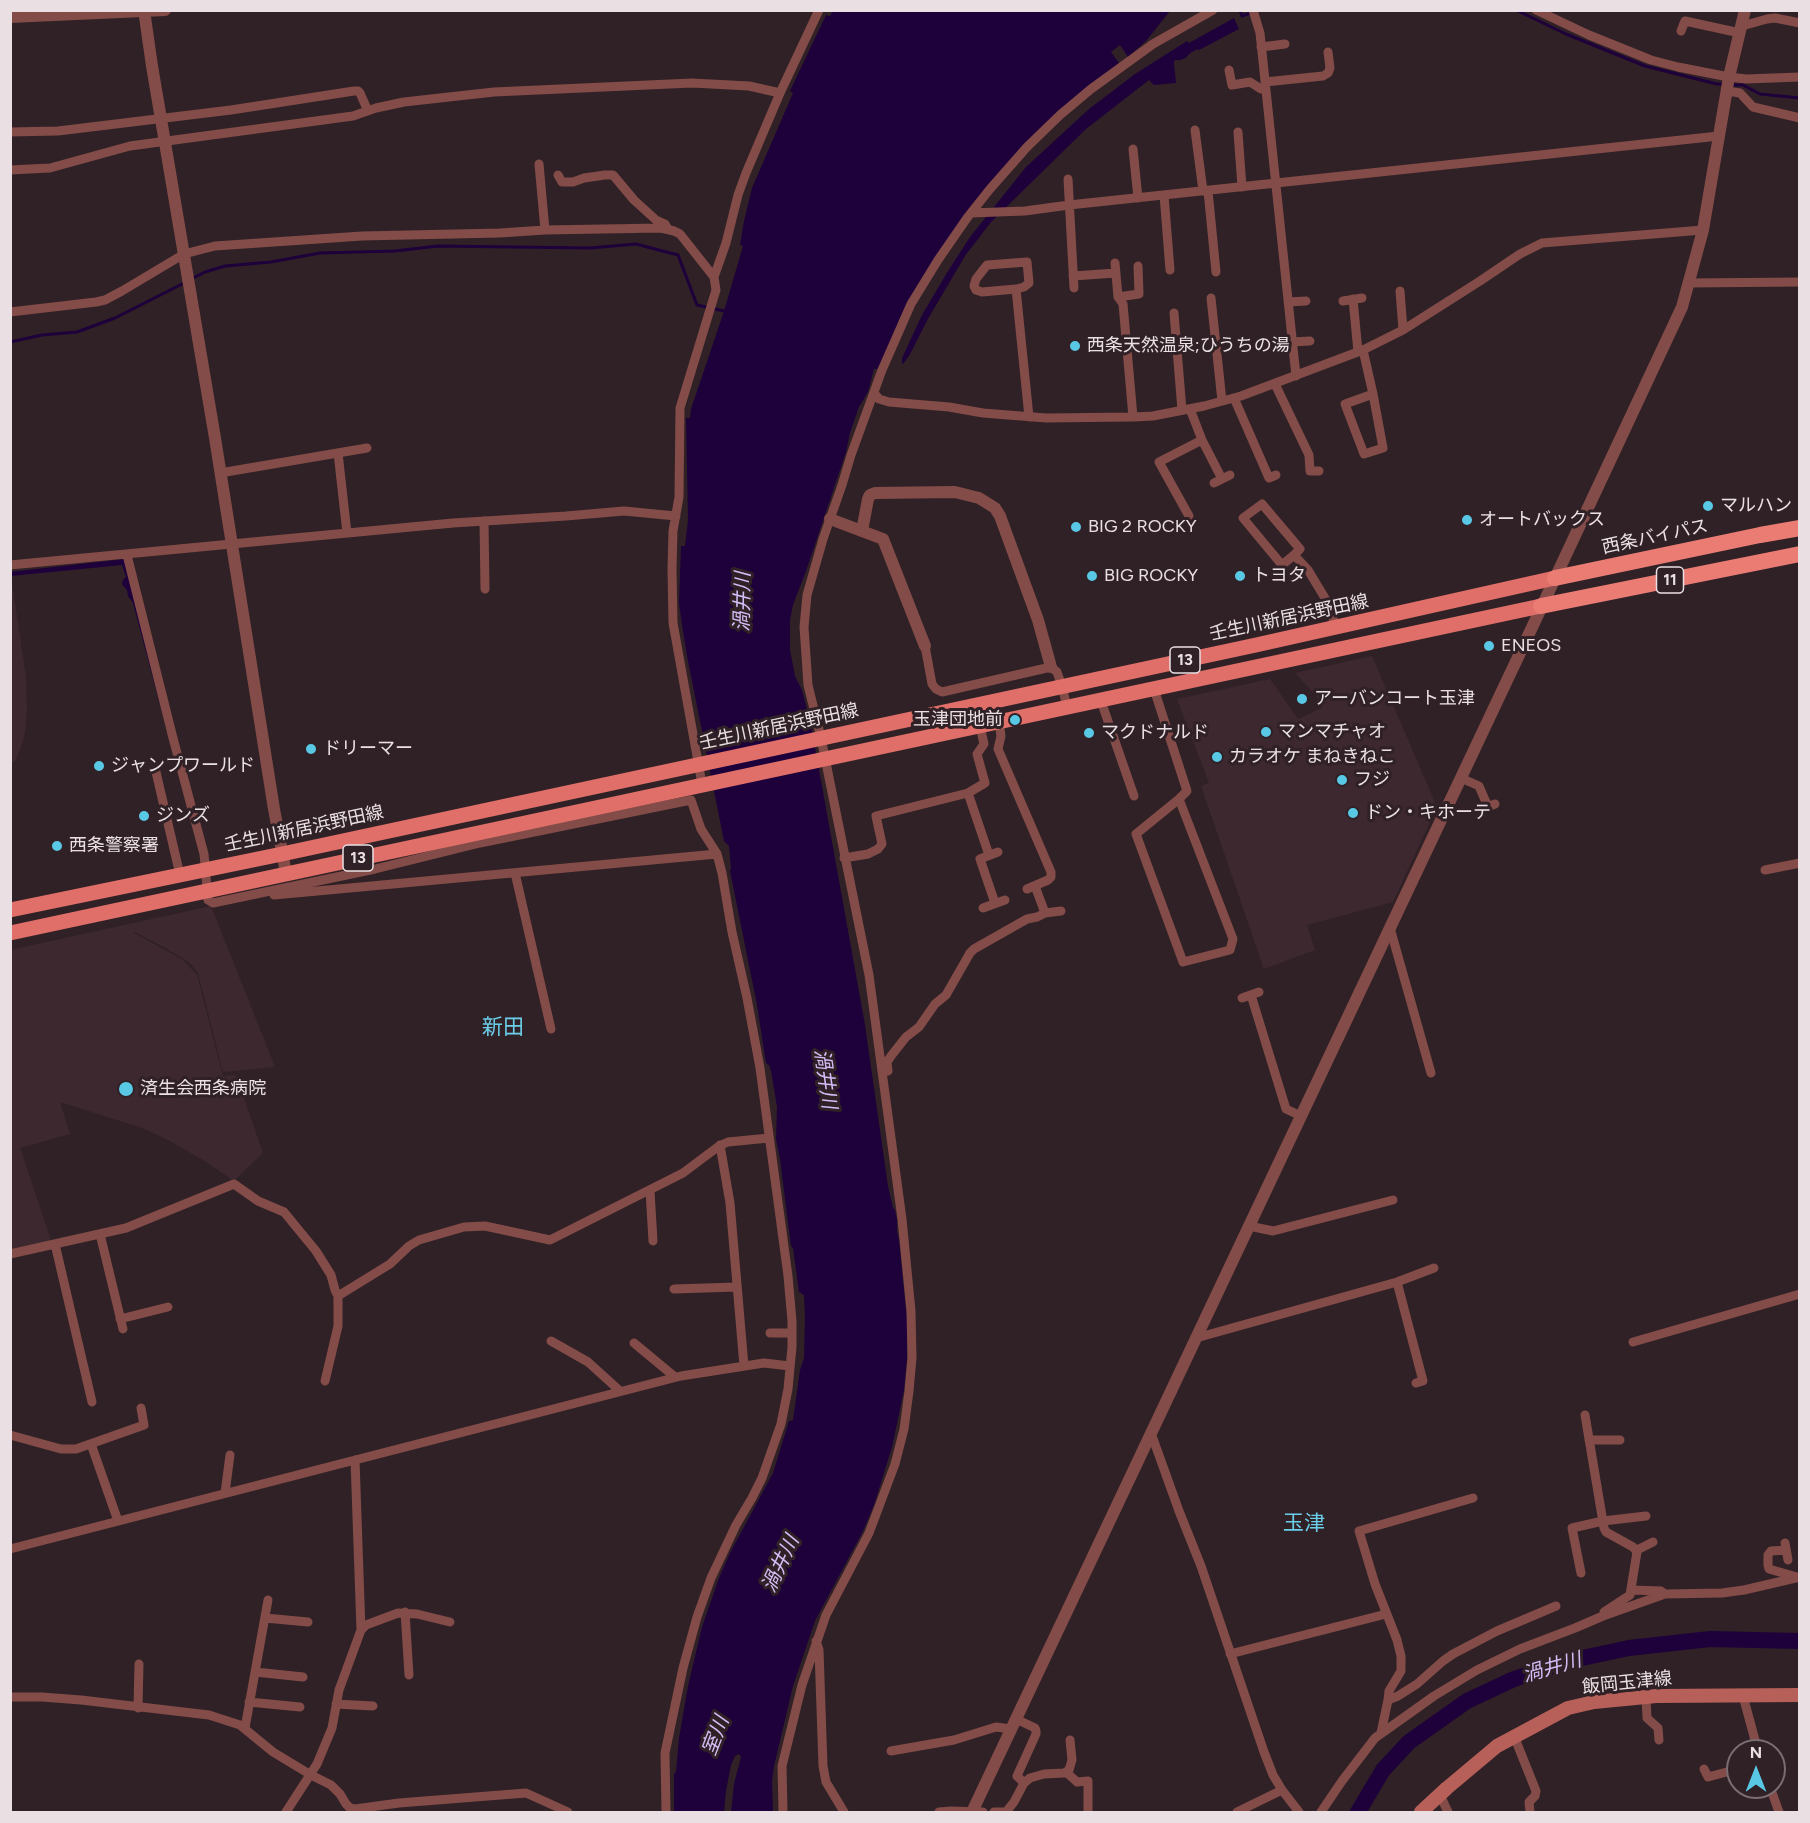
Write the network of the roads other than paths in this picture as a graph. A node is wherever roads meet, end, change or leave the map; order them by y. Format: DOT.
graph roads {
  1 [pos="165,10"];
  2 [pos="819,10"];
  3 [pos="1214,10"];
  4 [pos="1536,10"];
  5 [pos="1695,10"];
  6 [pos="1745,10"];
  7 [pos="144,11"];
  8 [pos="1255,15"];
  9 [pos="10,17"];
  10 [pos="1692,22"];
  11 [pos="1800,23"];
  12 [pos="1741,30"];
  13 [pos="1681,31"];
  14 [pos="1285,44"];
  15 [pos="1261,47"];
  16 [pos="1328,52"];
  17 [pos="1229,70"];
  18 [pos="1800,77"];
  19 [pos="1728,84"];
  20 [pos="1266,86"];
  21 [pos="780,93"];
  22 [pos="368,111"];
  23 [pos="160,118"];
  24 [pos="1800,118"];
  25 [pos="1195,130"];
  26 [pos="10,132"];
  27 [pos="1238,132"];
  28 [pos="1719,136"];
  29 [pos="164,141"];
  30 [pos="1133,149"];
  31 [pos="539,164"];
  32 [pos="10,170"];
  33 [pos="558,175"];
  34 [pos="1068,179"];
  35 [pos="1276,183"];
  36 [pos="1242,187"];
  37 [pos="1205,191"];
  38 [pos="1164,195"];
  39 [pos="1138,198"];
  40 [pos="1069,205"];
  41 [pos="971,213"];
  42 [pos="668,229"];
  43 [pos="545,230"];
  44 [pos="1702,230"];
  45 [pos="184,254"];
  46 [pos="1138,266"];
  47 [pos="1170,270"];
  48 [pos="1216,272"];
  49 [pos="714,276"];
  50 [pos="1073,276"];
  51 [pos="1800,282"];
  52 [pos="1689,283"];
  53 [pos="1074,288"];
  54 [pos="1016,289"];
  55 [pos="1400,291"];
  56 [pos="1118,297"];
  57 [pos="1211,297"];
  58 [pos="1353,299"];
  59 [pos="1306,301"];
  60 [pos="1288,302"];
  61 [pos="10,312"];
  62 [pos="1174,313"];
  63 [pos="1403,330"];
  64 [pos="1310,341"];
  65 [pos="1292,342"];
  66 [pos="1361,351"];
  67 [pos="1296,376"];
  68 [pos="1275,384"];
  69 [pos="874,393"];
  70 [pos="1373,394"];
  71 [pos="1234,398"];
  72 [pos="1222,401"];
  73 [pos="1186,409"];
  74 [pos="1029,417"];
  75 [pos="1133,417"];
  76 [pos="1202,440"];
  77 [pos="367,448"];
  78 [pos="338,453"];
  79 [pos="1318,471"];
  80 [pos="220,473"];
  81 [pos="1276,475"];
  82 [pos="1222,479"];
  83 [pos="676,516"];
  84 [pos="1189,516"];
  85 [pos="830,519"];
  86 [pos="483,521"];
  87 [pos="1800,528"];
  88 [pos="862,531"];
  89 [pos="347,533"];
  90 [pos="231,543"];
  91 [pos="1800,554"];
  92 [pos="127,555"];
  93 [pos="1294,555"];
  94 [pos="10,565"];
  95 [pos="1555,578"];
  96 [pos="484,589"];
  97 [pos="1541,606"];
  98 [pos="1335,628"];
  99 [pos="925,645"];
  100 [pos="1051,667"];
  101 [pos="1062,686"];
  102 [pos="1154,689"];
  103 [pos="1101,701"];
  104 [pos="1067,707"];
  105 [pos="999,722"];
  106 [pos="980,726"];
  107 [pos="818,738"];
  108 [pos="822,759"];
  109 [pos="701,764"];
  110 [pos="156,772"];
  111 [pos="1461,778"];
  112 [pos="704,784"];
  113 [pos="968,793"];
  114 [pos="1134,796"];
  115 [pos="1179,799"];
  116 [pos="1488,807"];
  117 [pos="282,854"];
  118 [pos="717,854"];
  119 [pos="844,858"];
  120 [pos="1800,863"];
  121 [pos="205,870"];
  122 [pos="1765,870"];
  123 [pos="286,873"];
  124 [pos="515,873"];
  125 [pos="180,875"];
  126 [pos="206,890"];
  127 [pos="255,894"];
  128 [pos="983,908"];
  129 [pos="10,910"];
  130 [pos="1061,911"];
  131 [pos="1045,913"];
  132 [pos="1390,928"];
  133 [pos="10,933"];
  134 [pos="1251,995"];
  135 [pos="551,1029"];
  136 [pos="1431,1073"];
  137 [pos="885,1086"];
  138 [pos="1301,1116"];
  139 [pos="769,1138"];
  140 [pos="720,1145"];
  141 [pos="650,1191"];
  142 [pos="1393,1200"];
  143 [pos="1249,1226"];
  144 [pos="100,1234"];
  145 [pos="653,1241"];
  146 [pos="55,1244"];
  147 [pos="10,1254"];
  148 [pos="1434,1268"];
  149 [pos="1396,1282"];
  150 [pos="737,1287"];
  151 [pos="674,1289"];
  152 [pos="1800,1294"];
  153 [pos="338,1296"];
  154 [pos="168,1308"];
  155 [pos="770,1333"];
  156 [pos="792,1333"];
  157 [pos="1196,1338"];
  158 [pos="552,1341"];
  159 [pos="1633,1342"];
  160 [pos="634,1343"];
  161 [pos="744,1366"];
  162 [pos="790,1366"];
  163 [pos="675,1377"];
  164 [pos="325,1381"];
  165 [pos="1416,1383"];
  166 [pos="620,1391"];
  167 [pos="92,1402"];
  168 [pos="141,1408"];
  169 [pos="1585,1415"];
  170 [pos="1151,1433"];
  171 [pos="10,1435"];
  172 [pos="1589,1440"];
  173 [pos="1620,1440"];
  174 [pos="91,1444"];
  175 [pos="230,1455"];
  176 [pos="355,1460"];
  177 [pos="225,1493"];
  178 [pos="1473,1498"];
  179 [pos="1646,1516"];
  180 [pos="118,1521"];
  181 [pos="1602,1521"];
  182 [pos="1653,1542"];
  183 [pos="10,1549"];
  184 [pos="1636,1550"];
  185 [pos="1786,1551"];
  186 [pos="1581,1573"];
  187 [pos="1798,1577"];
  188 [pos="1631,1590"];
  189 [pos="1665,1594"];
  190 [pos="268,1600"];
  191 [pos="1556,1606"];
  192 [pos="405,1612"];
  193 [pos="1386,1614"];
  194 [pos="1602,1616"];
  195 [pos="265,1617"];
  196 [pos="308,1622"];
  197 [pos="450,1622"];
  198 [pos="361,1630"];
  199 [pos="816,1641"];
  200 [pos="1230,1654"];
  201 [pos="139,1664"];
  202 [pos="255,1672"];
  203 [pos="409,1675"];
  204 [pos="303,1677"];
  205 [pos="1800,1695"];
  206 [pos="1646,1696"];
  207 [pos="1743,1696"];
  208 [pos="10,1697"];
  209 [pos="1388,1700"];
  210 [pos="249,1702"];
  211 [pos="336,1704"];
  212 [pos="373,1706"];
  213 [pos="300,1707"];
  214 [pos="138,1708"];
  215 [pos="1013,1724"];
  216 [pos="245,1728"];
  217 [pos="1381,1733"];
  218 [pos="1514,1736"];
  219 [pos="1755,1739"];
  220 [pos="1070,1740"];
  221 [pos="1659,1740"];
  222 [pos="891,1751"];
  223 [pos="1704,1770"];
  224 [pos="1066,1772"];
  225 [pos="1726,1772"];
  226 [pos="311,1775"];
  227 [pos="1024,1783"];
  228 [pos="1282,1790"];
  229 [pos="1440,1795"];
  230 [pos="417,1802"];
  231 [pos="286,1812"];
  232 [pos="419,1812"];
  233 [pos="568,1812"];
  234 [pos="666,1812"];
  235 [pos="783,1812"];
  236 [pos="844,1812"];
  237 [pos="939,1812"];
  238 [pos="972,1812"];
  239 [pos="983,1812"];
  240 [pos="994,1812"];
  241 [pos="1001,1812"];
  242 [pos="1088,1812"];
  243 [pos="1237,1812"];
  244 [pos="1299,1812"];
  245 [pos="1321,1812"];
  246 [pos="1421,1812"];
  247 [pos="1448,1812"];
  248 [pos="1530,1812"];
  1 -- 7 [label="street"];
  2 -- 21 [label="street"];
  3 -- 41 [label="street"];
  4 -- 19 [label="street"];
  5 -- 10 [label="street"];
  6 -- 12 [label="street"];
  7 -- 9 [label="street"];
  7 -- 23 [label="street"];
  8 -- 15 [label="street"];
  10 -- 12 [label="street"];
  10 -- 13 [label="street"];
  11 -- 12 [label="street"];
  12 -- 19 [label="street"];
  14 -- 15 [label="street"];
  15 -- 20 [label="street"];
  16 -- 20 [label="street"];
  17 -- 20 [label="street"];
  18 -- 19 [label="street"];
  19 -- 24 [label="street"];
  19 -- 28 [label="street"];
  20 -- 35 [label="street"];
  21 -- 22 [label="street"];
  21 -- 49 [label="street"];
  22 -- 23 [label="street"];
  22 -- 29 [label="street"];
  23 -- 26 [label="street"];
  23 -- 29 [label="street"];
  25 -- 37 [label="street"];
  27 -- 36 [label="street"];
  28 -- 35 [label="street"];
  28 -- 44 [label="street"];
  29 -- 32 [label="street"];
  29 -- 45 [label="street"];
  30 -- 39 [label="street"];
  31 -- 43 [label="street"];
  33 -- 42 [label="street"];
  34 -- 40 [label="street"];
  35 -- 36 [label="street"];
  35 -- 60 [label="street"];
  36 -- 37 [label="street"];
  37 -- 38 [label="street"];
  37 -- 48 [label="street"];
  38 -- 39 [label="street"];
  38 -- 47 [label="street"];
  39 -- 40 [label="street"];
  40 -- 41 [label="street"];
  40 -- 50 [label="street"];
  41 -- 69 [label="street"];
  42 -- 43 [label="street"];
  42 -- 49 [label="street"];
  43 -- 45 [label="street"];
  44 -- 52 [label="street"];
  44 -- 63 [label="street"];
  45 -- 61 [label="street"];
  45 -- 80 [label="street"];
  46 -- 56 [label="street"];
  49 -- 83 [label="street"];
  50 -- 53 [label="street"];
  50 -- 56 [label="street"];
  51 -- 52 [label="street"];
  52 -- 95 [label="street"];
  54 -- 54 [label="street"];
  54 -- 74 [label="street"];
  55 -- 63 [label="street"];
  56 -- 75 [label="street"];
  57 -- 72 [label="street"];
  58 -- 66 [label="street"];
  59 -- 60 [label="street"];
  60 -- 65 [label="street"];
  62 -- 73 [label="street"];
  63 -- 66 [label="street"];
  64 -- 65 [label="street"];
  65 -- 67 [label="street"];
  66 -- 67 [label="street"];
  66 -- 70 [label="street"];
  67 -- 68 [label="street"];
  68 -- 71 [label="street"];
  68 -- 79 [label="street"];
  69 -- 74 [label="street"];
  69 -- 85 [label="street"];
  70 -- 70 [label="street"];
  71 -- 72 [label="street"];
  71 -- 81 [label="street"];
  72 -- 73 [label="street"];
  73 -- 75 [label="street"];
  73 -- 76 [label="street"];
  74 -- 75 [label="street"];
  76 -- 82 [label="street"];
  76 -- 84 [label="street"];
  77 -- 78 [label="street"];
  78 -- 80 [label="street"];
  78 -- 89 [label="street"];
  80 -- 90 [label="street"];
  83 -- 86 [label="street"];
  83 -- 109 [label="street"];
  85 -- 88 [label="street"];
  85 -- 107 [label="street"];
  86 -- 89 [label="street"];
  86 -- 96 [label="street"];
  87 -- 95 [label="highway, 西条バイパス / 11"];
  88 -- 99 [label="street"];
  88 -- 100 [label="street"];
  89 -- 90 [label="street"];
  90 -- 92 [label="street"];
  90 -- 117 [label="street"];
  91 -- 97 [label="highway, 11"];
  92 -- 94 [label="street"];
  92 -- 121 [label="street"];
  93 -- 93 [label="street"];
  93 -- 98 [label="street"];
  95 -- 97 [label="street"];
  95 -- 98 [label="main road, 壬生川新居浜野田線 / 13"];
  97 -- 102 [label="main road, 13"];
  97 -- 111 [label="street"];
  98 -- 101 [label="main road, 壬生川新居浜野田線 / 13"];
  99 -- 100 [label="street"];
  100 -- 101 [label="street"];
  101 -- 104 [label="street"];
  101 -- 107 [label="main road, 壬生川新居浜野田線 / 13"];
  102 -- 103 [label="main road, 13"];
  102 -- 115 [label="street"];
  103 -- 104 [label="main road, 13"];
  103 -- 114 [label="street"];
  104 -- 105 [label="main road, 13"];
  105 -- 106 [label="main road, 13"];
  105 -- 131 [label="street"];
  106 -- 108 [label="main road, 13"];
  106 -- 113 [label="street"];
  107 -- 108 [label="street"];
  107 -- 109 [label="main road, 壬生川新居浜野田線 / 13"];
  108 -- 112 [label="main road, 13"];
  108 -- 119 [label="street"];
  109 -- 112 [label="street"];
  109 -- 117 [label="main road, 壬生川新居浜野田線 / 13"];
  110 -- 125 [label="street"];
  111 -- 116 [label="street"];
  111 -- 132 [label="street"];
  112 -- 123 [label="main road, 13"];
  113 -- 119 [label="street"];
  113 -- 128 [label="street"];
  115 -- 115 [label="street"];
  117 -- 121 [label="main road, 壬生川新居浜野田線 / 13"];
  117 -- 123 [label="street"];
  118 -- 124 [label="street"];
  118 -- 127 [label="street"];
  118 -- 139 [label="street"];
  119 -- 137 [label="street"];
  120 -- 122 [label="street"];
  121 -- 125 [label="main road, 壬生川新居浜野田線 / 13"];
  121 -- 126 [label="street"];
  123 -- 126 [label="main road, 13"];
  124 -- 127 [label="street"];
  124 -- 135 [label="street"];
  125 -- 129 [label="main road, 壬生川新居浜野田線 / 13"];
  126 -- 127 [label="street"];
  126 -- 133 [label="main road, 13"];
  130 -- 131 [label="street"];
  131 -- 137 [label="street"];
  132 -- 136 [label="street"];
  132 -- 138 [label="street"];
  134 -- 138 [label="street"];
  137 -- 199 [label="street"];
  138 -- 143 [label="street"];
  139 -- 140 [label="street"];
  139 -- 156 [label="street"];
  140 -- 141 [label="street"];
  140 -- 150 [label="street"];
  141 -- 145 [label="street"];
  141 -- 153 [label="street"];
  142 -- 143 [label="street"];
  143 -- 157 [label="street"];
  144 -- 146 [label="street"];
  144 -- 153 [label="street"];
  144 -- 154 [label="street"];
  146 -- 147 [label="street"];
  146 -- 167 [label="street"];
  148 -- 149 [label="street"];
  149 -- 157 [label="street"];
  149 -- 165 [label="street"];
  150 -- 151 [label="street"];
  150 -- 161 [label="street"];
  152 -- 159 [label="street"];
  153 -- 164 [label="street"];
  155 -- 156 [label="street"];
  156 -- 162 [label="street"];
  157 -- 170 [label="street"];
  158 -- 166 [label="street"];
  160 -- 163 [label="street"];
  161 -- 162 [label="street"];
  161 -- 163 [label="street"];
  162 -- 234 [label="street"];
  163 -- 166 [label="street"];
  166 -- 176 [label="street"];
  168 -- 174 [label="street"];
  169 -- 172 [label="street"];
  170 -- 200 [label="street"];
  170 -- 215 [label="street"];
  171 -- 174 [label="street"];
  172 -- 173 [label="street"];
  172 -- 181 [label="street"];
  174 -- 180 [label="street"];
  175 -- 177 [label="street"];
  176 -- 177 [label="street"];
  176 -- 198 [label="street"];
  177 -- 180 [label="street"];
  178 -- 193 [label="street"];
  179 -- 181 [label="street"];
  180 -- 183 [label="street"];
  181 -- 184 [label="street"];
  181 -- 186 [label="street"];
  182 -- 184 [label="street"];
  184 -- 188 [label="street"];
  185 -- 187 [label="street"];
  187 -- 189 [label="street"];
  188 -- 189 [label="street"];
  188 -- 194 [label="street"];
  189 -- 194 [label="street"];
  190 -- 195 [label="street"];
  191 -- 209 [label="street"];
  192 -- 197 [label="street"];
  192 -- 198 [label="street"];
  192 -- 203 [label="street"];
  193 -- 200 [label="street"];
  193 -- 209 [label="street"];
  194 -- 217 [label="street"];
  195 -- 196 [label="street"];
  195 -- 202 [label="street"];
  198 -- 211 [label="street"];
  199 -- 235 [label="street"];
  199 -- 236 [label="street"];
  200 -- 228 [label="street"];
  201 -- 214 [label="street"];
  202 -- 204 [label="street"];
  202 -- 210 [label="street"];
  205 -- 207 [label="main road, 飯岡玉津線"];
  206 -- 207 [label="main road, 飯岡玉津線"];
  206 -- 218 [label="main road, 飯岡玉津線"];
  206 -- 221 [label="street"];
  207 -- 219 [label="street"];
  208 -- 214 [label="street"];
  209 -- 217 [label="street"];
  210 -- 213 [label="street"];
  210 -- 216 [label="street"];
  211 -- 212 [label="street"];
  211 -- 226 [label="street"];
  214 -- 216 [label="street"];
  215 -- 222 [label="street"];
  215 -- 227 [label="street"];
  215 -- 238 [label="street"];
  216 -- 226 [label="street"];
  217 -- 245 [label="street"];
  218 -- 229 [label="main road, 飯岡玉津線"];
  218 -- 248 [label="street"];
  220 -- 224 [label="street"];
  223 -- 225 [label="street"];
  224 -- 227 [label="street"];
  224 -- 242 [label="street"];
  226 -- 230 [label="street"];
  226 -- 231 [label="street"];
  227 -- 241 [label="street"];
  228 -- 243 [label="street"];
  228 -- 244 [label="street"];
  229 -- 246 [label="main road, 飯岡玉津線"];
  229 -- 247 [label="street"];
  230 -- 232 [label="street"];
  230 -- 233 [label="street"];
  237 -- 238 [label="street"];
  238 -- 239 [label="street"];
  240 -- 241 [label="street"];
}
